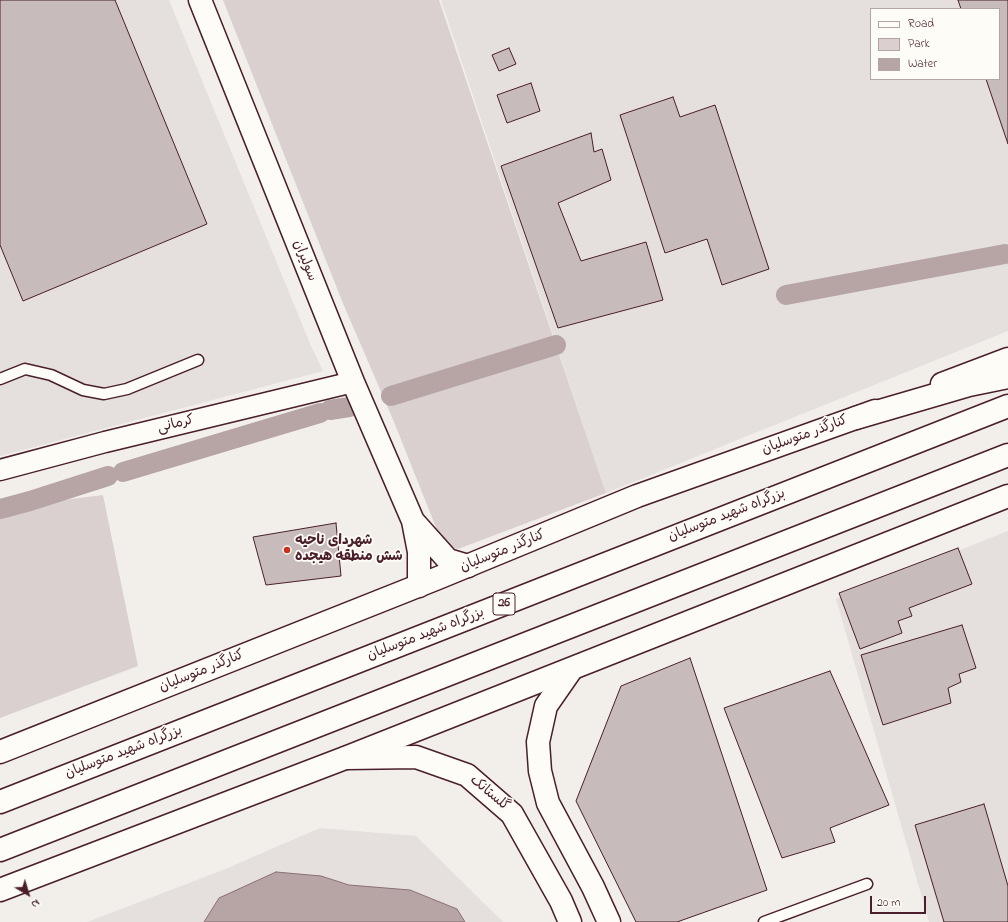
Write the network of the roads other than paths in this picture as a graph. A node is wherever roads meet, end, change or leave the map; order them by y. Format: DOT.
graph roads {
  1 [pos="200,0"];
  2 [pos="1008,359"];
  3 [pos="198,360"];
  4 [pos="1008,377"];
  5 [pos="0,379"];
  6 [pos="353,382"];
  7 [pos="1008,406"];
  8 [pos="856,418"];
  9 [pos="1008,455"];
  10 [pos="0,470"];
  11 [pos="1008,496"];
  12 [pos="413,521"];
  13 [pos="468,566"];
  14 [pos="419,586"];
  15 [pos="571,670"];
  16 [pos="0,752"];
  17 [pos="345,758"];
  18 [pos="0,802"];
  19 [pos="0,850"];
  20 [pos="867,884"];
  21 [pos="593,887"];
  22 [pos="0,890"];
  23 [pos="561,901"];
  24 [pos="570,922"];
  25 [pos="609,922"];
  26 [pos="764,922"];
  1 -- 6 [label="main road, سولیران"];
  2 -- 8 [label="main road, کنارگذر متوسلیان"];
  3 -- 5 [label="lane"];
  4 -- 8 [label="main road"];
  6 -- 10 [label="street, کرمانی"];
  6 -- 12 [label="main road, سولیران"];
  7 -- 18 [label="main road, بزرگراه شهید متوسلیان / 26"];
  8 -- 13 [label="main road, کنارگذر متوسلیان"];
  9 -- 19 [label="main road"];
  11 -- 15 [label="main road"];
  12 -- 13 [label="main road"];
  12 -- 14 [label="main road"];
  13 -- 14 [label="main road, کنارگذر متوسلیان"];
  14 -- 16 [label="main road, کنارگذر متوسلیان"];
  15 -- 17 [label="main road"];
  15 -- 21 [label="main road"];
  17 -- 22 [label="main road"];
  17 -- 23 [label="main road, گلستانک"];
  20 -- 26 [label="lane"];
  21 -- 23 [label="main road"];
  21 -- 25 [label="main road"];
  23 -- 24 [label="main road, گلستانک"];
}
